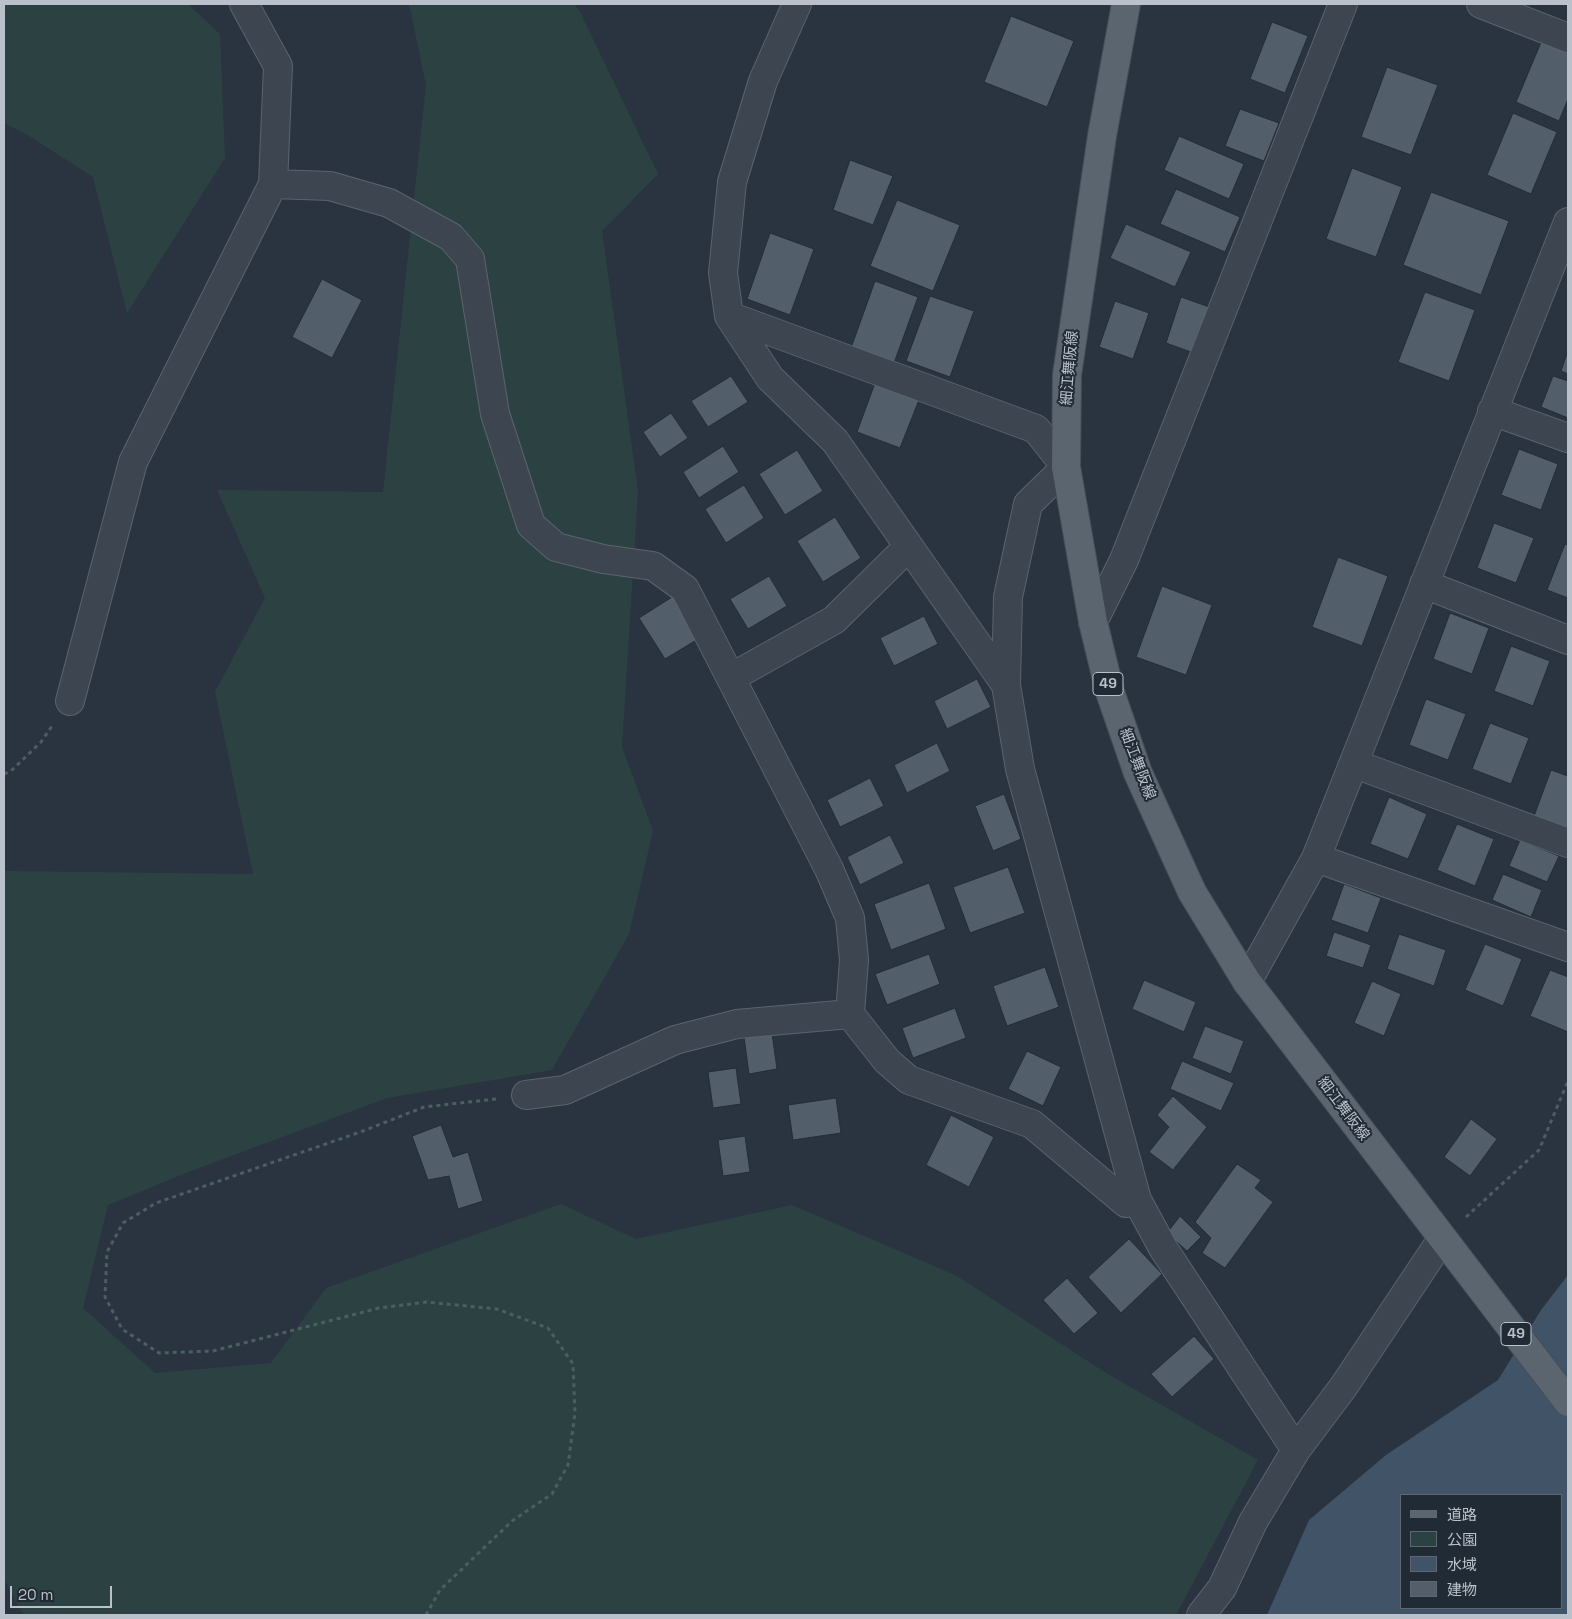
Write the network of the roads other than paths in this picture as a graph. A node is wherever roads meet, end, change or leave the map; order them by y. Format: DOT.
graph roads {
  1 [pos="244,4"];
  2 [pos="797,4"];
  3 [pos="1126,4"];
  4 [pos="1343,4"];
  5 [pos="1481,4"];
  6 [pos="1568,38"];
  7 [pos="273,184"];
  8 [pos="1566,233"];
  9 [pos="729,316"];
  10 [pos="1492,411"];
  11 [pos="1568,438"];
  12 [pos="1066,467"];
  13 [pos="908,547"];
  14 [pos="1424,584"];
  15 [pos="1094,622"];
  16 [pos="1568,640"];
  17 [pos="732,677"];
  18 [pos="1006,686"];
  19 [pos="70,701"];
  20 [pos="1355,764"];
  21 [pos="1568,842"];
  22 [pos="1316,858"];
  23 [pos="1568,947"];
  24 [pos="1247,982"];
  25 [pos="850,1014"];
  26 [pos="526,1095"];
  27 [pos="1137,1200"];
  28 [pos="1442,1239"];
  29 [pos="1568,1402"];
  30 [pos="1296,1450"];
  31 [pos="1202,1615"];
  1 -- 7 [label="street"];
  2 -- 9 [label="street"];
  3 -- 12 [label="main road, 細江舞阪線 / 49"];
  4 -- 15 [label="street"];
  5 -- 6 [label="street"];
  7 -- 17 [label="street"];
  7 -- 19 [label="street"];
  8 -- 10 [label="street"];
  9 -- 12 [label="street"];
  9 -- 13 [label="street"];
  10 -- 11 [label="street"];
  10 -- 14 [label="street"];
  12 -- 15 [label="main road, 細江舞阪線 / 49"];
  12 -- 18 [label="street"];
  13 -- 17 [label="street"];
  13 -- 18 [label="street"];
  14 -- 16 [label="street"];
  14 -- 20 [label="street"];
  15 -- 24 [label="main road, 細江舞阪線 / 49"];
  17 -- 25 [label="street"];
  18 -- 27 [label="street"];
  20 -- 21 [label="street"];
  20 -- 22 [label="street"];
  22 -- 23 [label="street"];
  22 -- 24 [label="street"];
  24 -- 28 [label="main road, 細江舞阪線 / 49"];
  25 -- 26 [label="street"];
  25 -- 27 [label="street"];
  27 -- 30 [label="street"];
  28 -- 29 [label="main road, 細江舞阪線 / 49"];
  28 -- 30 [label="street"];
  30 -- 31 [label="street"];
}
